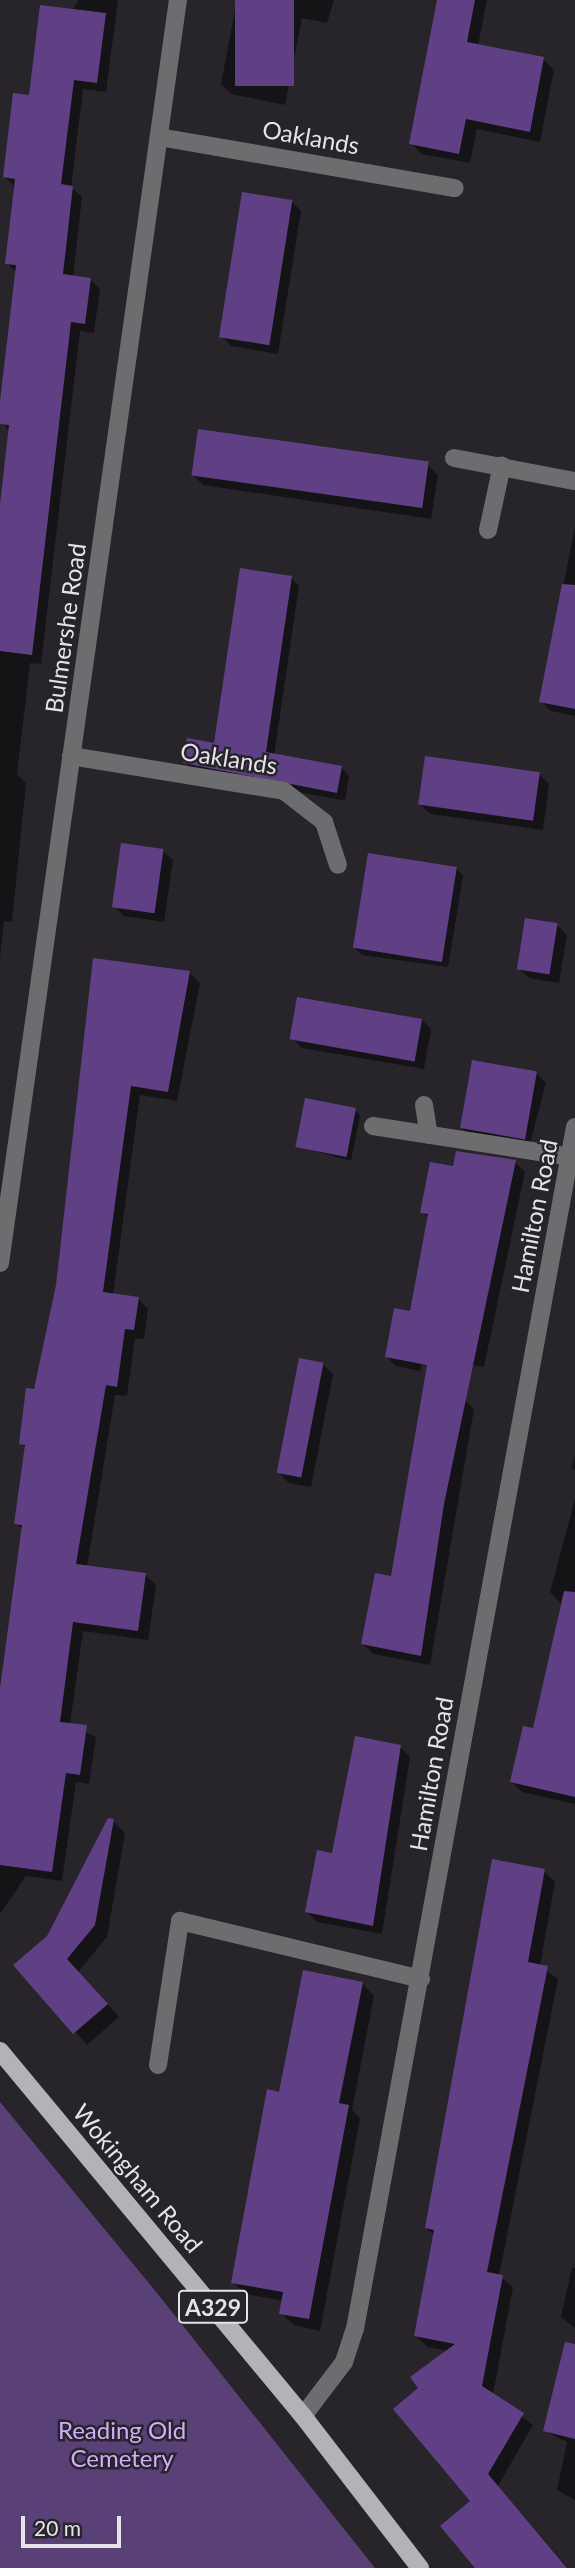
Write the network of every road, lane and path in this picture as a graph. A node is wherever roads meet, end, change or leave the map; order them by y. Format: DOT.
graph roads {
  1 [pos="178,0"];
  2 [pos="159,137"];
  3 [pos="455,188"];
  4 [pos="454,458"];
  5 [pos="502,465"];
  6 [pos="575,481"];
  7 [pos="488,530"];
  8 [pos="71,756"];
  9 [pos="338,866"];
  10 [pos="424,1105"];
  11 [pos="373,1126"];
  12 [pos="575,1127"];
  13 [pos="429,1135"];
  14 [pos="570,1157"];
  15 [pos="0,1263"];
  16 [pos="421,1979"];
  17 [pos="0,2051"];
  18 [pos="158,2065"];
  19 [pos="303,2416"];
  20 [pos="420,2568"];
  1 -- 2 [label="street, Bulmershe Road"];
  2 -- 3 [label="street, Oaklands"];
  2 -- 8 [label="street, Bulmershe Road"];
  4 -- 5 [label="street"];
  5 -- 6 [label="street"];
  5 -- 7 [label="street"];
  8 -- 9 [label="street, Oaklands"];
  8 -- 15 [label="street, Bulmershe Road"];
  10 -- 13 [label="street"];
  11 -- 13 [label="street"];
  12 -- 14 [label="street, Hamilton Road"];
  13 -- 14 [label="street"];
  14 -- 16 [label="street, Hamilton Road"];
  16 -- 18 [label="street"];
  16 -- 19 [label="street, Hamilton Road"];
  17 -- 19 [label="main road, Wokingham Road / A329"];
  19 -- 20 [label="main road, Wokingham Road / A329"];
}
